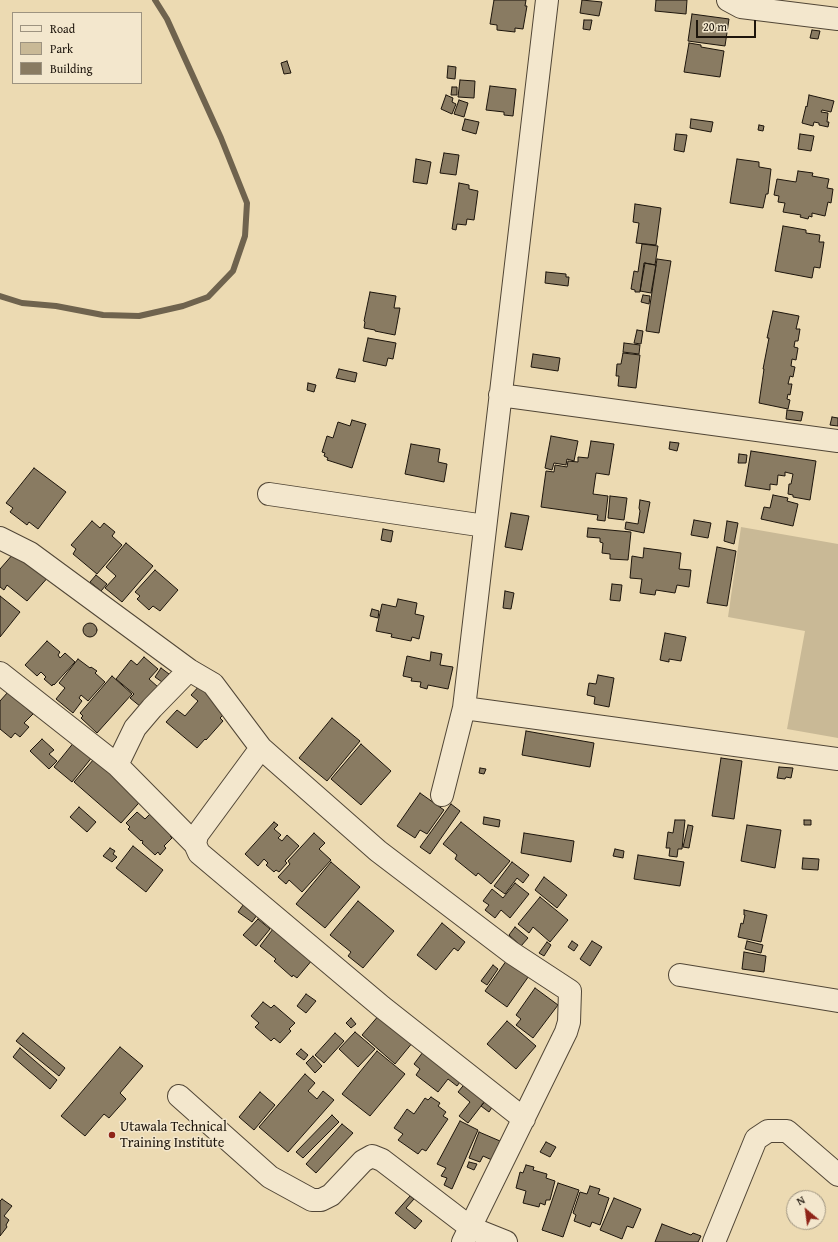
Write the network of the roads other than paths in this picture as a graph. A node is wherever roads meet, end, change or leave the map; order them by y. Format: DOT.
graph roads {
  1 [pos="547,0"];
  2 [pos="728,0"];
  3 [pos="838,19"];
  4 [pos="500,395"];
  5 [pos="838,441"];
  6 [pos="269,494"];
  7 [pos="485,526"];
  8 [pos="0,538"];
  9 [pos="189,670"];
  10 [pos="0,673"];
  11 [pos="464,708"];
  12 [pos="261,748"];
  13 [pos="838,759"];
  14 [pos="117,765"];
  15 [pos="442,795"];
  16 [pos="195,844"];
  17 [pos="680,975"];
  18 [pos="838,1001"];
  19 [pos="179,1096"];
  20 [pos="524,1119"];
  21 [pos="838,1175"];
  22 [pos="467,1235"];
  23 [pos="506,1242"];
  24 [pos="714,1242"];
  1 -- 4 [label="street"];
  2 -- 3 [label="street"];
  4 -- 5 [label="street"];
  4 -- 7 [label="street"];
  6 -- 7 [label="street"];
  7 -- 11 [label="street"];
  8 -- 9 [label="street"];
  9 -- 12 [label="street"];
  9 -- 14 [label="street"];
  10 -- 14 [label="street"];
  11 -- 13 [label="street"];
  11 -- 15 [label="street"];
  12 -- 16 [label="street"];
  12 -- 20 [label="street"];
  14 -- 16 [label="street"];
  16 -- 20 [label="street"];
  17 -- 18 [label="street"];
  19 -- 22 [label="street"];
  20 -- 22 [label="street"];
  21 -- 24 [label="street"];
  22 -- 23 [label="street"];
}
